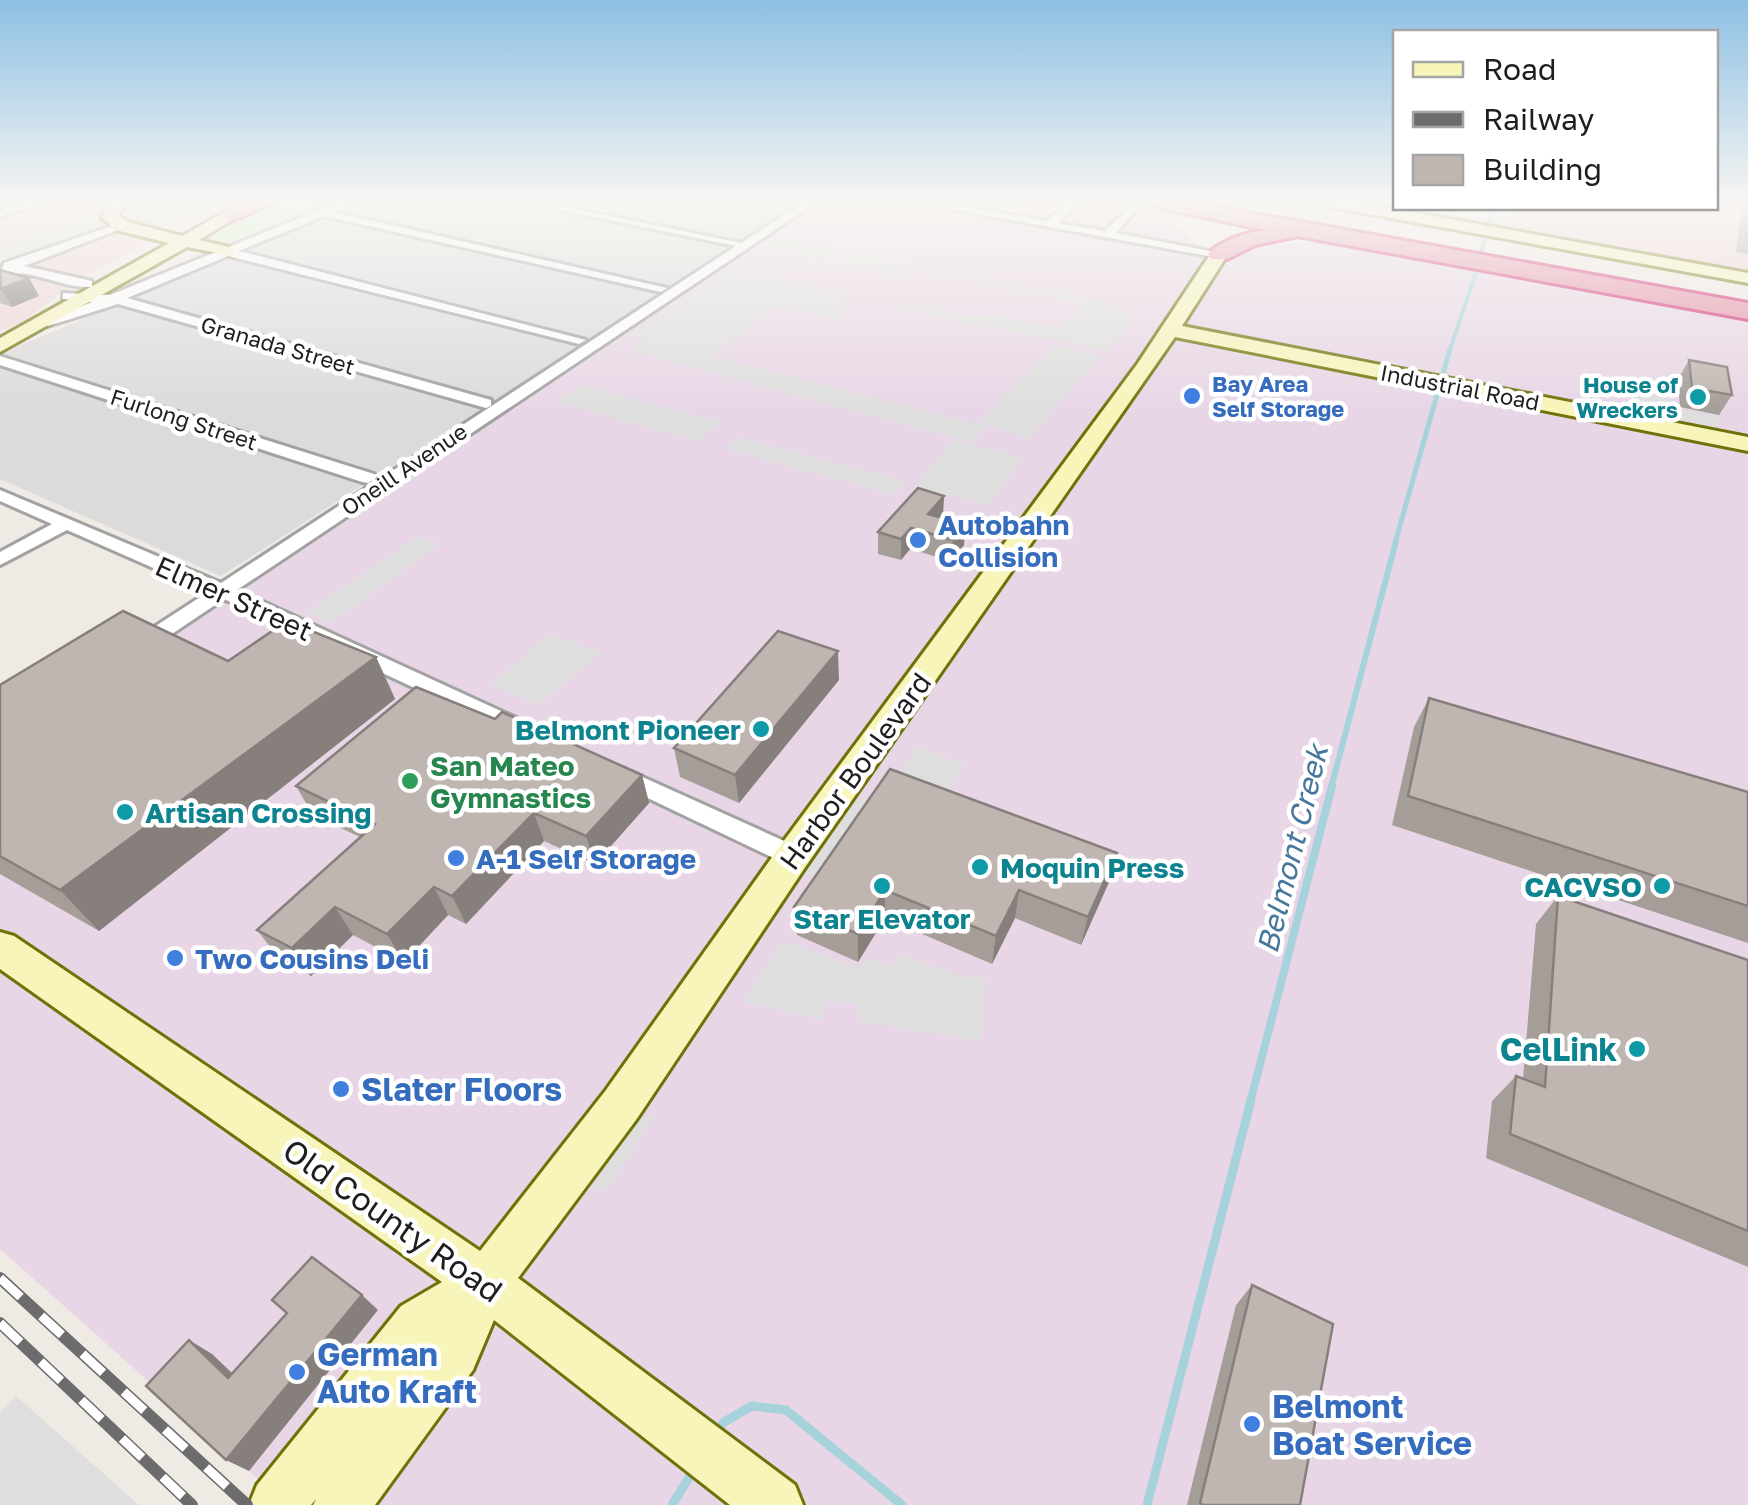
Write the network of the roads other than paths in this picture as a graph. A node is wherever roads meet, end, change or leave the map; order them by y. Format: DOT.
graph roads {
  1 [pos="26,272"];
  2 [pos="120,272"];
  3 [pos="178,272"];
  4 [pos="309,272"];
  5 [pos="591,272"];
  6 [pos="698,272"];
  7 [pos="1207,272"];
  8 [pos="1589,272"];
  9 [pos="1604,272"];
  10 [pos="1637,272"];
  11 [pos="1700,272"];
  12 [pos="1748,278"];
  13 [pos="661,288"];
  14 [pos="89,290"];
  15 [pos="1748,291"];
  16 [pos="113,299"];
  17 [pos="1748,303"];
  18 [pos="1748,311"];
  19 [pos="48,322"];
  20 [pos="1171,330"];
  21 [pos="0,335"];
  22 [pos="579,340"];
  23 [pos="0,346"];
  24 [pos="0,360"];
  25 [pos="486,403"];
  26 [pos="1748,444"];
  27 [pos="368,478"];
  28 [pos="0,495"];
  29 [pos="66,524"];
  30 [pos="0,560"];
  31 [pos="223,590"];
  32 [pos="114,662"];
  33 [pos="546,741"];
  34 [pos="599,766"];
  35 [pos="794,856"];
  36 [pos="0,948"];
  37 [pos="485,1283"];
  38 [pos="276,1505"];
  39 [pos="342,1505"];
  40 [pos="775,1505"];
  1 -- 14 [label="street, Granada Street"];
  2 -- 14 [label="main road"];
  3 -- 16 [label="street"];
  4 -- 22 [label="street"];
  5 -- 13 [label="street"];
  6 -- 31 [label="street, Oneill Avenue"];
  7 -- 20 [label="main road, Harbor Boulevard"];
  8 -- 18 [label="highway"];
  9 -- 17 [label="highway"];
  10 -- 15 [label="highway"];
  11 -- 12 [label="main road"];
  14 -- 16 [label="street, Granada Street"];
  14 -- 19 [label="main road"];
  14 -- 21 [label="main road"];
  16 -- 19 [label="street"];
  16 -- 25 [label="street, Granada Street"];
  19 -- 23 [label="main road"];
  20 -- 26 [label="main road, Industrial Road"];
  20 -- 35 [label="main road, Harbor Boulevard"];
  24 -- 27 [label="street, Furlong Street"];
  28 -- 29 [label="street, Elmer Street"];
  29 -- 30 [label="street"];
  29 -- 31 [label="street, Elmer Street"];
  31 -- 32 [label="street, Oneill Avenue"];
  31 -- 33 [label="street, Elmer Street"];
  34 -- 35 [label="street"];
  35 -- 37 [label="main road, Harbor Boulevard"];
  36 -- 37 [label="main road, Old County Road"];
  37 -- 38 [label="main road, Harbor Boulevard"];
  37 -- 39 [label="main road, Harbor Boulevard"];
  37 -- 40 [label="main road, Old County Road"];
}
